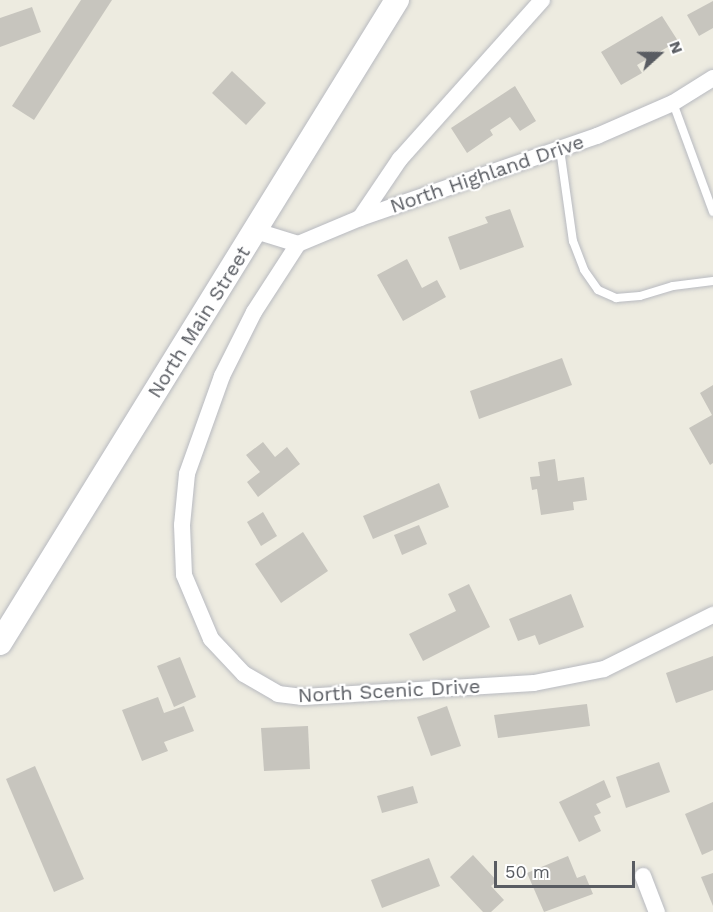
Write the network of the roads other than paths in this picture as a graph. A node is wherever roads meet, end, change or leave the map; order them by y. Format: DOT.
graph roads {
  1 [pos="397,0"];
  2 [pos="542,0"];
  3 [pos="713,78"];
  4 [pos="673,103"];
  5 [pos="560,149"];
  6 [pos="713,212"];
  7 [pos="360,218"];
  8 [pos="256,231"];
  9 [pos="298,244"];
  10 [pos="713,281"];
  11 [pos="713,615"];
  12 [pos="0,644"];
  13 [pos="643,876"];
  14 [pos="657,912"];
  1 -- 8 [label="main road, North Main Street"];
  2 -- 7 [label="street"];
  3 -- 4 [label="street, North Highland Drive"];
  4 -- 5 [label="street, North Highland Drive"];
  4 -- 6 [label="lane"];
  5 -- 7 [label="street, North Highland Drive"];
  5 -- 10 [label="lane"];
  7 -- 9 [label="street, North Highland Drive"];
  8 -- 9 [label="street"];
  8 -- 12 [label="main road, North Main Street"];
  9 -- 11 [label="street, North Scenic Drive"];
  13 -- 14 [label="street"];
}
